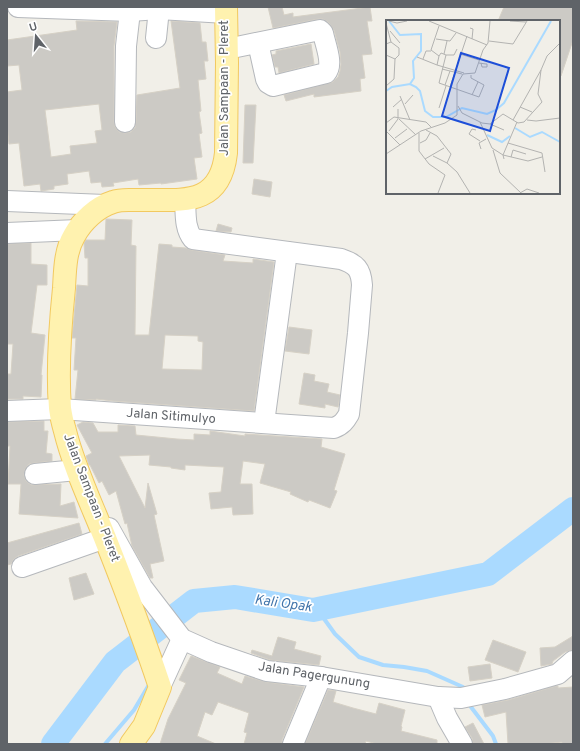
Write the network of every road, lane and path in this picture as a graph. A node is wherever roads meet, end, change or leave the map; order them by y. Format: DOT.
graph roads {
  1 [pos="18,7"];
  2 [pos="132,9"];
  3 [pos="159,9"];
  4 [pos="226,10"];
  5 [pos="156,38"];
  6 [pos="258,43"];
  7 [pos="227,49"];
  8 [pos="125,122"];
  9 [pos="185,199"];
  10 [pos="7,201"];
  11 [pos="105,205"];
  12 [pos="78,230"];
  13 [pos="7,233"];
  14 [pos="287,252"];
  15 [pos="60,409"];
  16 [pos="7,410"];
  17 [pos="264,424"];
  18 [pos="35,474"];
  19 [pos="81,479"];
  20 [pos="105,538"];
  21 [pos="22,567"];
  22 [pos="135,592"];
  23 [pos="178,634"];
  24 [pos="573,661"];
  25 [pos="566,675"];
  26 [pos="321,677"];
  27 [pos="157,678"];
  28 [pos="438,697"];
  29 [pos="131,744"];
  30 [pos="293,744"];
  31 [pos="462,744"];
  1 -- 2 [label="street"];
  2 -- 3 [label="street"];
  2 -- 8 [label="street"];
  3 -- 4 [label="street"];
  3 -- 5 [label="street"];
  4 -- 7 [label="main road, Jalan Sampaan - Pleret"];
  6 -- 7 [label="street"];
  7 -- 9 [label="main road, Jalan Sampaan - Pleret"];
  9 -- 11 [label="main road, Jalan Sampaan - Pleret"];
  9 -- 14 [label="street"];
  10 -- 11 [label="street"];
  11 -- 12 [label="main road, Jalan Sampaan - Pleret"];
  12 -- 13 [label="street"];
  12 -- 15 [label="main road, Jalan Sampaan - Pleret"];
  14 -- 17 [label="street"];
  14 -- 17 [label="street, Jalan Sitimulyo"];
  15 -- 16 [label="street, Jalan Sitimulyo"];
  15 -- 17 [label="street, Jalan Sitimulyo"];
  15 -- 19 [label="main road, Jalan Sampaan - Pleret"];
  18 -- 19 [label="street"];
  19 -- 20 [label="main road, Jalan Sampaan - Pleret"];
  19 -- 22 [label="street, Jalan Pagergunung"];
  20 -- 21 [label="street"];
  20 -- 22 [label="main road, Jalan Sampaan - Pleret"];
  22 -- 23 [label="street, Jalan Pagergunung"];
  22 -- 27 [label="main road, Jalan Sampaan - Pleret"];
  23 -- 26 [label="street, Jalan Pagergunung"];
  23 -- 27 [label="street"];
  24 -- 25 [label="street, Jalan Pagergunung"];
  25 -- 28 [label="street, Jalan Pagergunung"];
  26 -- 28 [label="street, Jalan Pagergunung"];
  26 -- 30 [label="street"];
  27 -- 29 [label="main road"];
  28 -- 31 [label="street"];
}
